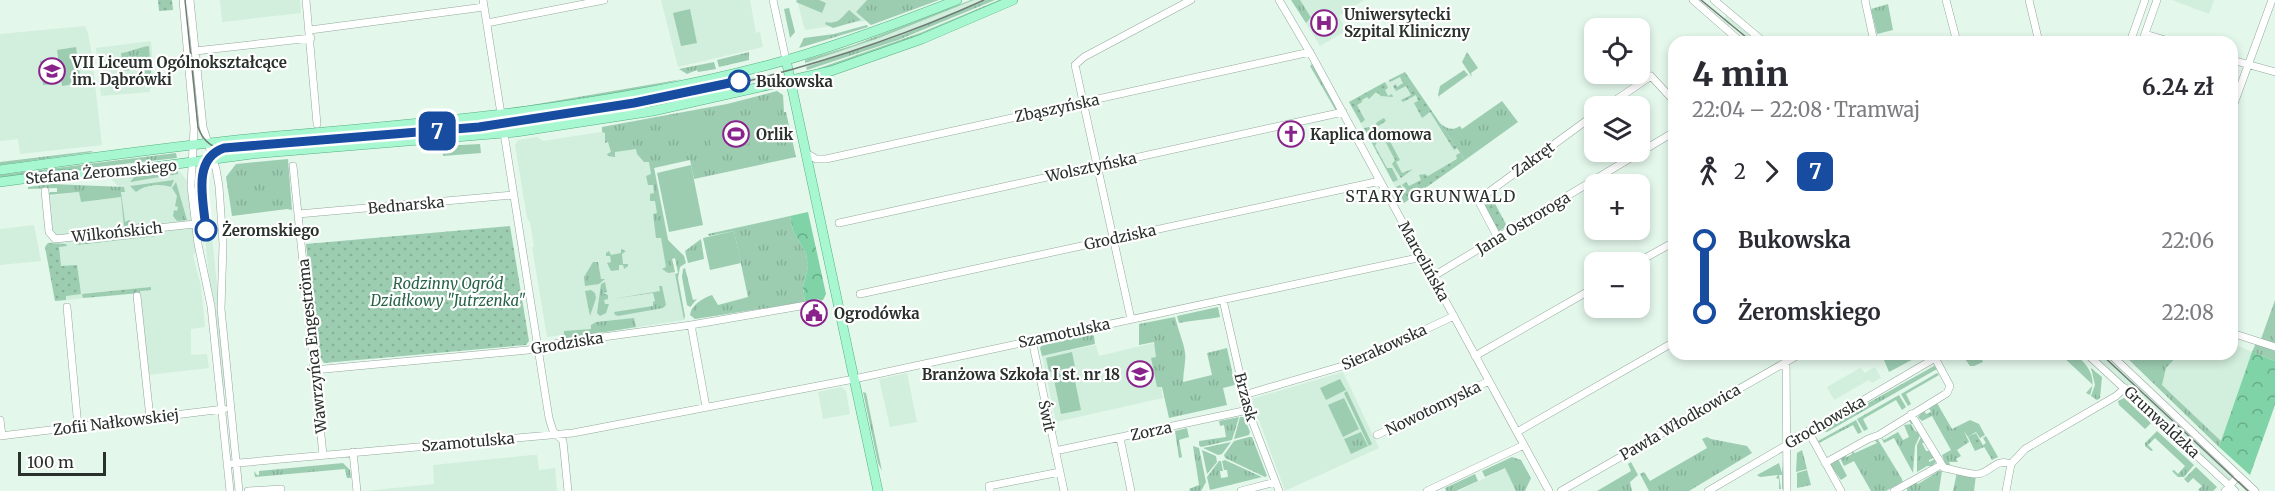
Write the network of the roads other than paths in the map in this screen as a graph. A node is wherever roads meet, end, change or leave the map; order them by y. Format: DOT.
graph roads {
  1 [pos="183,0"];
  2 [pos="190,0"];
  3 [pos="306,0"];
  4 [pos="604,0"];
  5 [pos="773,0"];
  6 [pos="957,0"];
  7 [pos="1013,0"];
  8 [pos="1191,0"];
  9 [pos="1279,0"];
  10 [pos="1693,0"];
  11 [pos="1714,0"];
  12 [pos="1865,0"];
  13 [pos="1946,0"];
  14 [pos="2029,0"];
  15 [pos="2145,0"];
  16 [pos="2157,0"];
  17 [pos="2272,0"];
  18 [pos="594,1"];
  19 [pos="484,4"];
  20 [pos="1722,8"];
  21 [pos="1714,17"];
  22 [pos="487,23"];
  23 [pos="310,34"];
  24 [pos="2145,34"];
  25 [pos="1735,36"];
  26 [pos="1757,36"];
  27 [pos="1873,36"];
  28 [pos="1955,36"];
  29 [pos="2038,36"];
  30 [pos="2132,36"];
  31 [pos="2152,36"];
  32 [pos="195,51"];
  33 [pos="1310,52"];
  34 [pos="786,60"];
  35 [pos="2238,61"];
  36 [pos="2249,64"];
  37 [pos="2275,72"];
  38 [pos="791,81"];
  39 [pos="2238,93"];
  40 [pos="1668,94"];
  41 [pos="1622,96"];
  42 [pos="1083,102"];
  43 [pos="1343,112"];
  44 [pos="501,114"];
  45 [pos="1584,122"];
  46 [pos="317,124"];
  47 [pos="504,134"];
  48 [pos="1668,136"];
  49 [pos="200,145"];
  50 [pos="806,153"];
  51 [pos="229,158"];
  52 [pos="204,161"];
  53 [pos="293,166"];
  54 [pos="1096,166"];
  55 [pos="0,170"];
  56 [pos="218,175"];
  57 [pos="1380,181"];
  58 [pos="0,182"];
  59 [pos="45,191"];
  60 [pos="514,195"];
  61 [pos="298,214"];
  62 [pos="839,223"];
  63 [pos="195,224"];
  64 [pos="1498,238"];
  65 [pos="1112,239"];
  66 [pos="1668,245"];
  67 [pos="1650,255"];
  68 [pos="1422,257"];
  69 [pos="1432,277"];
  70 [pos="860,294"];
  71 [pos="1584,294"];
  72 [pos="137,296"];
  73 [pos="1222,300"];
  74 [pos="819,303"];
  75 [pos="67,307"];
  76 [pos="1454,316"];
  77 [pos="1131,319"];
  78 [pos="691,325"];
  79 [pos="2238,335"];
  80 [pos="1032,340"];
  81 [pos="1668,345"];
  82 [pos="538,347"];
  83 [pos="2275,347"];
  84 [pos="1475,356"];
  85 [pos="1785,360"];
  86 [pos="1789,360"];
  87 [pos="1932,360"];
  88 [pos="1936,360"];
  89 [pos="2094,360"];
  90 [pos="2117,360"];
  91 [pos="1784,363"];
  92 [pos="314,370"];
  93 [pos="854,378"];
  94 [pos="1489,381"];
  95 [pos="2125,388"];
  96 [pos="1244,394"];
  97 [pos="706,407"];
  98 [pos="231,408"];
  99 [pos="222,409"];
  100 [pos="1248,410"];
  101 [pos="1911,414"];
  102 [pos="150,418"];
  103 [pos="0,420"];
  104 [pos="78,427"];
  105 [pos="1808,431"];
  106 [pos="1516,432"];
  107 [pos="556,434"];
  108 [pos="1377,435"];
  109 [pos="1,436"];
  110 [pos="1120,438"];
  111 [pos="1786,443"];
  112 [pos="1524,445"];
  113 [pos="1055,451"];
  114 [pos="353,452"];
  115 [pos="323,455"];
  116 [pos="236,463"];
  117 [pos="227,464"];
  118 [pos="1826,464"];
  119 [pos="2011,464"];
  120 [pos="1941,465"];
  121 [pos="1060,472"];
  122 [pos="2238,476"];
  123 [pos="1275,482"];
  124 [pos="281,489"];
  125 [pos="2230,489"];
  126 [pos="229,491"];
  127 [pos="239,491"];
  128 [pos="248,491"];
  129 [pos="270,491"];
  130 [pos="357,491"];
  131 [pos="568,491"];
  132 [pos="878,491"];
  133 [pos="990,491"];
  134 [pos="1064,491"];
  135 [pos="1131,491"];
  136 [pos="1241,491"];
  137 [pos="1279,491"];
  138 [pos="1427,491"];
  139 [pos="1549,491"];
  140 [pos="1561,491"];
  141 [pos="1708,491"];
  142 [pos="1787,491"];
  143 [pos="1841,491"];
  144 [pos="1894,491"];
  145 [pos="2006,491"];
  146 [pos="2254,491"];
  1 -- 49 [label="street"];
  2 -- 32 [label="street"];
  3 -- 23 [label="street"];
  4 -- 18 [label="street"];
  5 -- 34 [label="street"];
  6 -- 34 [label="main road, Stefana Żeromskiego"];
  7 -- 38 [label="main road, Stefana Żeromskiego"];
  8 -- 42 [label="street"];
  9 -- 33 [label="street, Marcelińska"];
  10 -- 21 [label="street"];
  11 -- 20 [label="street"];
  12 -- 27 [label="street"];
  13 -- 28 [label="street"];
  14 -- 29 [label="street"];
  15 -- 30 [label="street"];
  16 -- 24 [label="street"];
  17 -- 36 [label="street"];
  18 -- 22 [label="street"];
  19 -- 22 [label="street"];
  19 -- 23 [label="street"];
  20 -- 21 [label="street"];
  20 -- 26 [label="street"];
  21 -- 25 [label="street"];
  22 -- 44 [label="street"];
  23 -- 32 [label="street"];
  23 -- 46 [label="street"];
  24 -- 31 [label="street"];
  32 -- 49 [label="street"];
  33 -- 42 [label="street, Zbąszyńska"];
  33 -- 43 [label="street, Marcelińska"];
  34 -- 38 [label="main road"];
  34 -- 44 [label="main road, Stefana Żeromskiego"];
  35 -- 36 [label="street"];
  36 -- 37 [label="street"];
  36 -- 39 [label="street"];
  38 -- 47 [label="main road, Stefana Żeromskiego"];
  38 -- 50 [label="main road"];
  40 -- 41 [label="street"];
  42 -- 50 [label="street, Zbąszyńska"];
  42 -- 54 [label="street"];
  43 -- 54 [label="street, Wolsztyńska"];
  43 -- 57 [label="street, Marcelińska"];
  44 -- 47 [label="street"];
  44 -- 49 [label="main road, Stefana Żeromskiego"];
  45 -- 64 [label="street, Zakręt"];
  47 -- 51 [label="main road, Stefana Żeromskiego"];
  47 -- 60 [label="street"];
  48 -- 64 [label="street, Jana Ostroroga"];
  49 -- 52 [label="street"];
  49 -- 52 [label="street"];
  49 -- 52 [label="street"];
  49 -- 55 [label="main road, Stefana Żeromskiego"];
  50 -- 93 [label="main road"];
  51 -- 52 [label="main road, Stefana Żeromskiego"];
  51 -- 56 [label="street"];
  52 -- 56 [label="street"];
  52 -- 58 [label="main road, Stefana Żeromskiego"];
  52 -- 63 [label="street"];
  53 -- 61 [label="street, Wawrzyńca Engeströma"];
  54 -- 62 [label="street, Wolsztyńska"];
  54 -- 65 [label="street"];
  56 -- 98 [label="street"];
  57 -- 65 [label="street, Grodziska"];
  57 -- 68 [label="street, Marcelińska"];
  59 -- 63 [label="street, Wilkońskich"];
  60 -- 61 [label="street, Bednarska"];
  60 -- 82 [label="street"];
  61 -- 92 [label="street, Wawrzyńca Engeströma"];
  63 -- 99 [label="street"];
  64 -- 69 [label="street, Jana Ostroroga"];
  65 -- 70 [label="street, Grodziska"];
  65 -- 77 [label="street"];
  66 -- 67 [label="street"];
  68 -- 69 [label="street, Marcelińska"];
  68 -- 73 [label="street, Szamotulska"];
  69 -- 76 [label="street, Marcelińska"];
  71 -- 84 [label="street"];
  72 -- 102 [label="street"];
  73 -- 77 [label="street, Szamotulska"];
  73 -- 96 [label="street, Brzask"];
  74 -- 78 [label="street, Grodziska"];
  75 -- 104 [label="street"];
  76 -- 84 [label="street, Marcelińska"];
  76 -- 96 [label="street, Sierakowska"];
  77 -- 80 [label="street, Szamotulska"];
  78 -- 82 [label="street, Grodziska"];
  78 -- 97 [label="street"];
  79 -- 83 [label="street"];
  80 -- 93 [label="street, Szamotulska"];
  80 -- 113 [label="street, Świt"];
  81 -- 106 [label="street"];
  82 -- 92 [label="street, Grodziska"];
  82 -- 107 [label="street"];
  84 -- 94 [label="street, Marcelińska"];
  85 -- 91 [label="street"];
  86 -- 91 [label="street, Pawła Włodkowica"];
  87 -- 105 [label="street, Grochowska"];
  88 -- 101 [label="street"];
  89 -- 95 [label="street, Grunwaldzka"];
  90 -- 122 [label="street, Grunwaldzka"];
  91 -- 111 [label="street"];
  91 -- 140 [label="street, Pawła Włodkowica"];
  92 -- 115 [label="street, Wawrzyńca Engeströma"];
  93 -- 97 [label="street, Szamotulska"];
  93 -- 132 [label="main road"];
  94 -- 106 [label="street, Marcelińska"];
  94 -- 108 [label="street, Nowotomyska"];
  95 -- 119 [label="street"];
  95 -- 125 [label="street, Grunwaldzka"];
  96 -- 100 [label="street, Brzask"];
  97 -- 107 [label="street, Szamotulska"];
  98 -- 99 [label="street, Zofii Nałkowskiej"];
  98 -- 116 [label="street"];
  99 -- 102 [label="street, Zofii Nałkowskiej"];
  99 -- 117 [label="street"];
  100 -- 110 [label="street, Zorza"];
  100 -- 123 [label="street, Brzask"];
  101 -- 118 [label="street"];
  101 -- 120 [label="street"];
  102 -- 104 [label="street, Zofii Nałkowskiej"];
  103 -- 109 [label="street"];
  104 -- 109 [label="street, Zofii Nałkowskiej"];
  105 -- 111 [label="street, Grochowska"];
  105 -- 118 [label="street"];
  106 -- 112 [label="street, Marcelińska"];
  107 -- 114 [label="street, Szamotulska"];
  107 -- 131 [label="street"];
  110 -- 113 [label="street, Zorza"];
  110 -- 135 [label="street"];
  111 -- 141 [label="street, Grochowska"];
  111 -- 142 [label="street"];
  112 -- 138 [label="street"];
  112 -- 139 [label="street, Marcelińska"];
  113 -- 121 [label="street, Świt"];
  114 -- 115 [label="street, Szamotulska"];
  114 -- 130 [label="street"];
  115 -- 116 [label="street, Szamotulska"];
  116 -- 117 [label="street, Szamotulska"];
  116 -- 127 [label="street"];
  117 -- 126 [label="street"];
  118 -- 143 [label="street"];
  119 -- 120 [label="street"];
  119 -- 145 [label="street"];
  120 -- 144 [label="street"];
  121 -- 133 [label="street"];
  121 -- 134 [label="street, Świt"];
  122 -- 125 [label="street"];
  122 -- 146 [label="street, Grunwaldzka"];
  123 -- 136 [label="street"];
  123 -- 137 [label="street, Brzask"];
  124 -- 129 [label="street"];
  128 -- 129 [label="street"];
}
